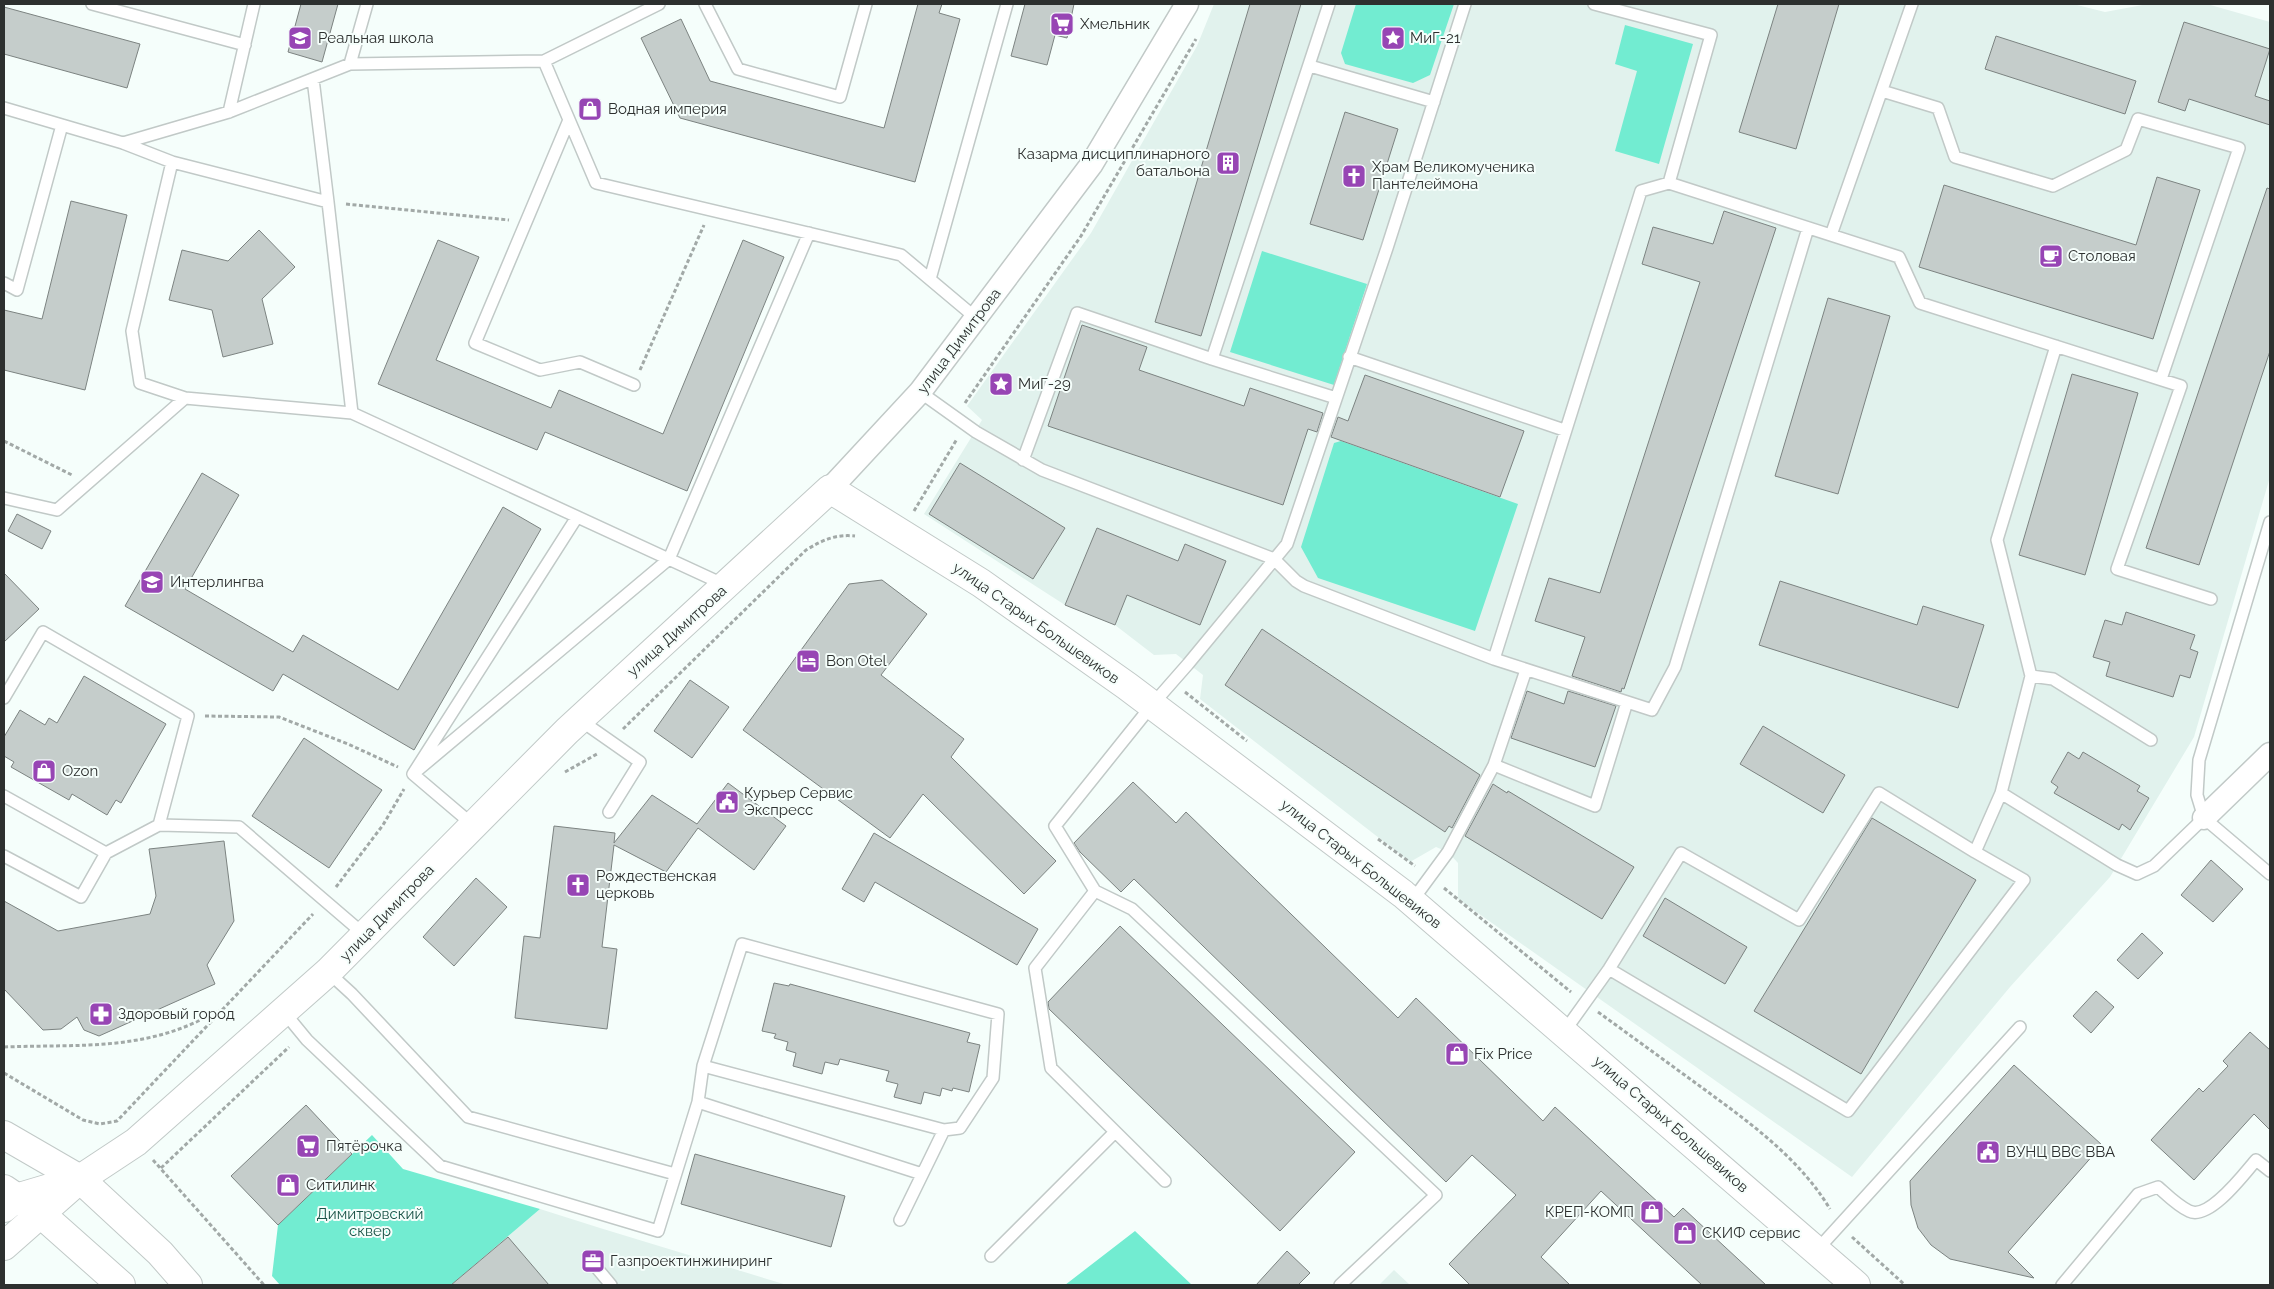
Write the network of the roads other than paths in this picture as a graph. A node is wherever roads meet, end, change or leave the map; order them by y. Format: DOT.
graph roads {
  1 [pos="92,4"];
  2 [pos="254,4"];
  3 [pos="368,4"];
  4 [pos="659,4"];
  5 [pos="706,4"];
  6 [pos="866,4"];
  7 [pos="1007,4"];
  8 [pos="1187,4"];
  9 [pos="1330,4"];
  10 [pos="1465,4"];
  11 [pos="1594,4"];
  12 [pos="1912,4"];
  13 [pos="245,45"];
  14 [pos="544,61"];
  15 [pos="350,64"];
  16 [pos="1310,66"];
  17 [pos="313,79"];
  18 [pos="1882,91"];
  19 [pos="1434,102"];
  20 [pos="4,108"];
  21 [pos="230,112"];
  22 [pos="569,120"];
  23 [pos="62,125"];
  24 [pos="123,144"];
  25 [pos="172,162"];
  26 [pos="1669,183"];
  27 [pos="328,202"];
  28 [pos="1808,228"];
  29 [pos="809,233"];
  30 [pos="1832,235"];
  31 [pos="930,279"];
  32 [pos="4,283"];
  33 [pos="976,318"];
  34 [pos="2056,346"];
  35 [pos="1349,357"];
  36 [pos="1212,359"];
  37 [pos="2161,379"];
  38 [pos="634,385"];
  39 [pos="920,392"];
  40 [pos="185,398"];
  41 [pos="1336,398"];
  42 [pos="352,413"];
  43 [pos="1564,430"];
  44 [pos="1023,460"];
  45 [pos="830,489"];
  46 [pos="4,498"];
  47 [pos="577,517"];
  48 [pos="2270,522"];
  49 [pos="669,559"];
  50 [pos="1274,559"];
  51 [pos="726,586"];
  52 [pos="2211,599"];
  53 [pos="1494,659"];
  54 [pos="1526,670"];
  55 [pos="2031,676"];
  56 [pos="4,698"];
  57 [pos="1627,702"];
  58 [pos="1152,705"];
  59 [pos="580,720"];
  60 [pos="2151,740"];
  61 [pos="2270,754"];
  62 [pos="1494,765"];
  63 [pos="412,774"];
  64 [pos="2001,792"];
  65 [pos="4,796"];
  66 [pos="609,812"];
  67 [pos="2204,818"];
  68 [pos="473,824"];
  69 [pos="160,825"];
  70 [pos="1975,852"];
  71 [pos="106,853"];
  72 [pos="4,856"];
  73 [pos="2270,874"];
  74 [pos="1095,891"];
  75 [pos="1412,901"];
  76 [pos="366,936"];
  77 [pos="1608,969"];
  78 [pos="328,972"];
  79 [pos="284,1012"];
  80 [pos="2020,1027"];
  81 [pos="1564,1032"];
  82 [pos="703,1066"];
  83 [pos="698,1102"];
  84 [pos="944,1130"];
  85 [pos="1115,1132"];
  86 [pos="4,1135"];
  87 [pos="2270,1171"];
  88 [pos="675,1174"];
  89 [pos="922,1174"];
  90 [pos="80,1179"];
  91 [pos="1165,1181"];
  92 [pos="8,1198"];
  93 [pos="40,1214"];
  94 [pos="900,1220"];
  95 [pos="4,1246"];
  96 [pos="1817,1250"];
  97 [pos="991,1256"];
  98 [pos="591,1262"];
  99 [pos="121,1285"];
  100 [pos="188,1285"];
  101 [pos="611,1285"];
  102 [pos="1340,1285"];
  103 [pos="1856,1285"];
  104 [pos="2062,1285"];
  1 -- 13 [label="lane"];
  2 -- 13 [label="lane"];
  3 -- 15 [label="lane"];
  4 -- 14 [label="lane"];
  5 -- 6 [label="lane"];
  7 -- 31 [label="lane"];
  8 -- 33 [label="street, улица Димитрова"];
  9 -- 16 [label="lane"];
  10 -- 19 [label="lane"];
  11 -- 26 [label="lane"];
  12 -- 18 [label="lane"];
  13 -- 21 [label="lane"];
  14 -- 15 [label="lane"];
  14 -- 22 [label="lane"];
  15 -- 17 [label="lane"];
  16 -- 19 [label="lane"];
  16 -- 36 [label="lane"];
  17 -- 21 [label="lane"];
  17 -- 27 [label="lane"];
  18 -- 30 [label="lane"];
  18 -- 37 [label="lane"];
  19 -- 35 [label="lane"];
  20 -- 23 [label="lane"];
  21 -- 24 [label="lane"];
  22 -- 29 [label="lane"];
  22 -- 38 [label="lane"];
  23 -- 24 [label="lane"];
  23 -- 32 [label="lane"];
  24 -- 25 [label="lane"];
  25 -- 27 [label="lane"];
  25 -- 40 [label="lane"];
  26 -- 28 [label="lane"];
  26 -- 43 [label="lane"];
  27 -- 42 [label="lane"];
  28 -- 30 [label="lane"];
  28 -- 57 [label="lane"];
  29 -- 31 [label="lane"];
  29 -- 49 [label="lane"];
  30 -- 34 [label="lane"];
  31 -- 33 [label="lane"];
  33 -- 39 [label="street, улица Димитрова"];
  34 -- 37 [label="lane"];
  34 -- 55 [label="lane"];
  35 -- 41 [label="lane"];
  35 -- 43 [label="lane"];
  36 -- 41 [label="lane"];
  36 -- 44 [label="lane"];
  37 -- 52 [label="lane"];
  39 -- 44 [label="lane"];
  39 -- 45 [label="street, улица Димитрова"];
  40 -- 42 [label="lane"];
  40 -- 46 [label="lane"];
  41 -- 50 [label="lane"];
  42 -- 47 [label="lane"];
  43 -- 53 [label="lane"];
  44 -- 50 [label="lane"];
  45 -- 51 [label="street, улица Димитрова"];
  45 -- 58 [label="street, улица Старых Большевиков"];
  47 -- 49 [label="lane"];
  47 -- 63 [label="lane"];
  48 -- 67 [label="lane"];
  49 -- 51 [label="lane"];
  49 -- 63 [label="lane"];
  50 -- 53 [label="lane"];
  50 -- 58 [label="lane"];
  51 -- 59 [label="street, улица Димитрова"];
  53 -- 54 [label="lane"];
  54 -- 57 [label="lane"];
  54 -- 62 [label="lane"];
  55 -- 60 [label="lane"];
  55 -- 64 [label="lane"];
  56 -- 69 [label="lane"];
  57 -- 62 [label="lane"];
  58 -- 74 [label="lane"];
  58 -- 75 [label="street, улица Старых Большевиков"];
  59 -- 66 [label="lane"];
  59 -- 68 [label="street, улица Димитрова"];
  61 -- 67 [label="street"];
  62 -- 75 [label="lane"];
  63 -- 68 [label="lane"];
  64 -- 67 [label="lane"];
  64 -- 70 [label="lane"];
  65 -- 71 [label="lane"];
  67 -- 73 [label="lane"];
  68 -- 76 [label="street, улица Димитрова"];
  69 -- 71 [label="lane"];
  69 -- 76 [label="lane"];
  70 -- 77 [label="lane"];
  70 -- 77 [label="lane"];
  71 -- 72 [label="lane"];
  74 -- 85 [label="lane"];
  74 -- 102 [label="lane"];
  75 -- 81 [label="street, улица Старых Большевиков"];
  76 -- 78 [label="street, улица Димитрова"];
  77 -- 81 [label="lane"];
  78 -- 79 [label="street, улица Димитрова"];
  78 -- 88 [label="lane"];
  79 -- 88 [label="lane"];
  79 -- 90 [label="street, улица Димитрова"];
  80 -- 96 [label="lane"];
  81 -- 96 [label="street, улица Старых Большевиков"];
  82 -- 83 [label="lane"];
  82 -- 84 [label="lane"];
  82 -- 84 [label="lane"];
  83 -- 88 [label="lane"];
  83 -- 89 [label="lane"];
  84 -- 89 [label="lane"];
  85 -- 91 [label="lane"];
  85 -- 97 [label="lane"];
  86 -- 90 [label="street"];
  87 -- 104 [label="lane"];
  89 -- 94 [label="lane"];
  90 -- 92 [label="street, улица Димитрова"];
  90 -- 93 [label="street, улица Димитрова"];
  90 -- 100 [label="street"];
  92 -- 93 [label="street"];
  93 -- 95 [label="street, улица Димитрова"];
  93 -- 99 [label="street"];
  96 -- 103 [label="street, улица Старых Большевиков"];
  98 -- 101 [label="lane"];
}
